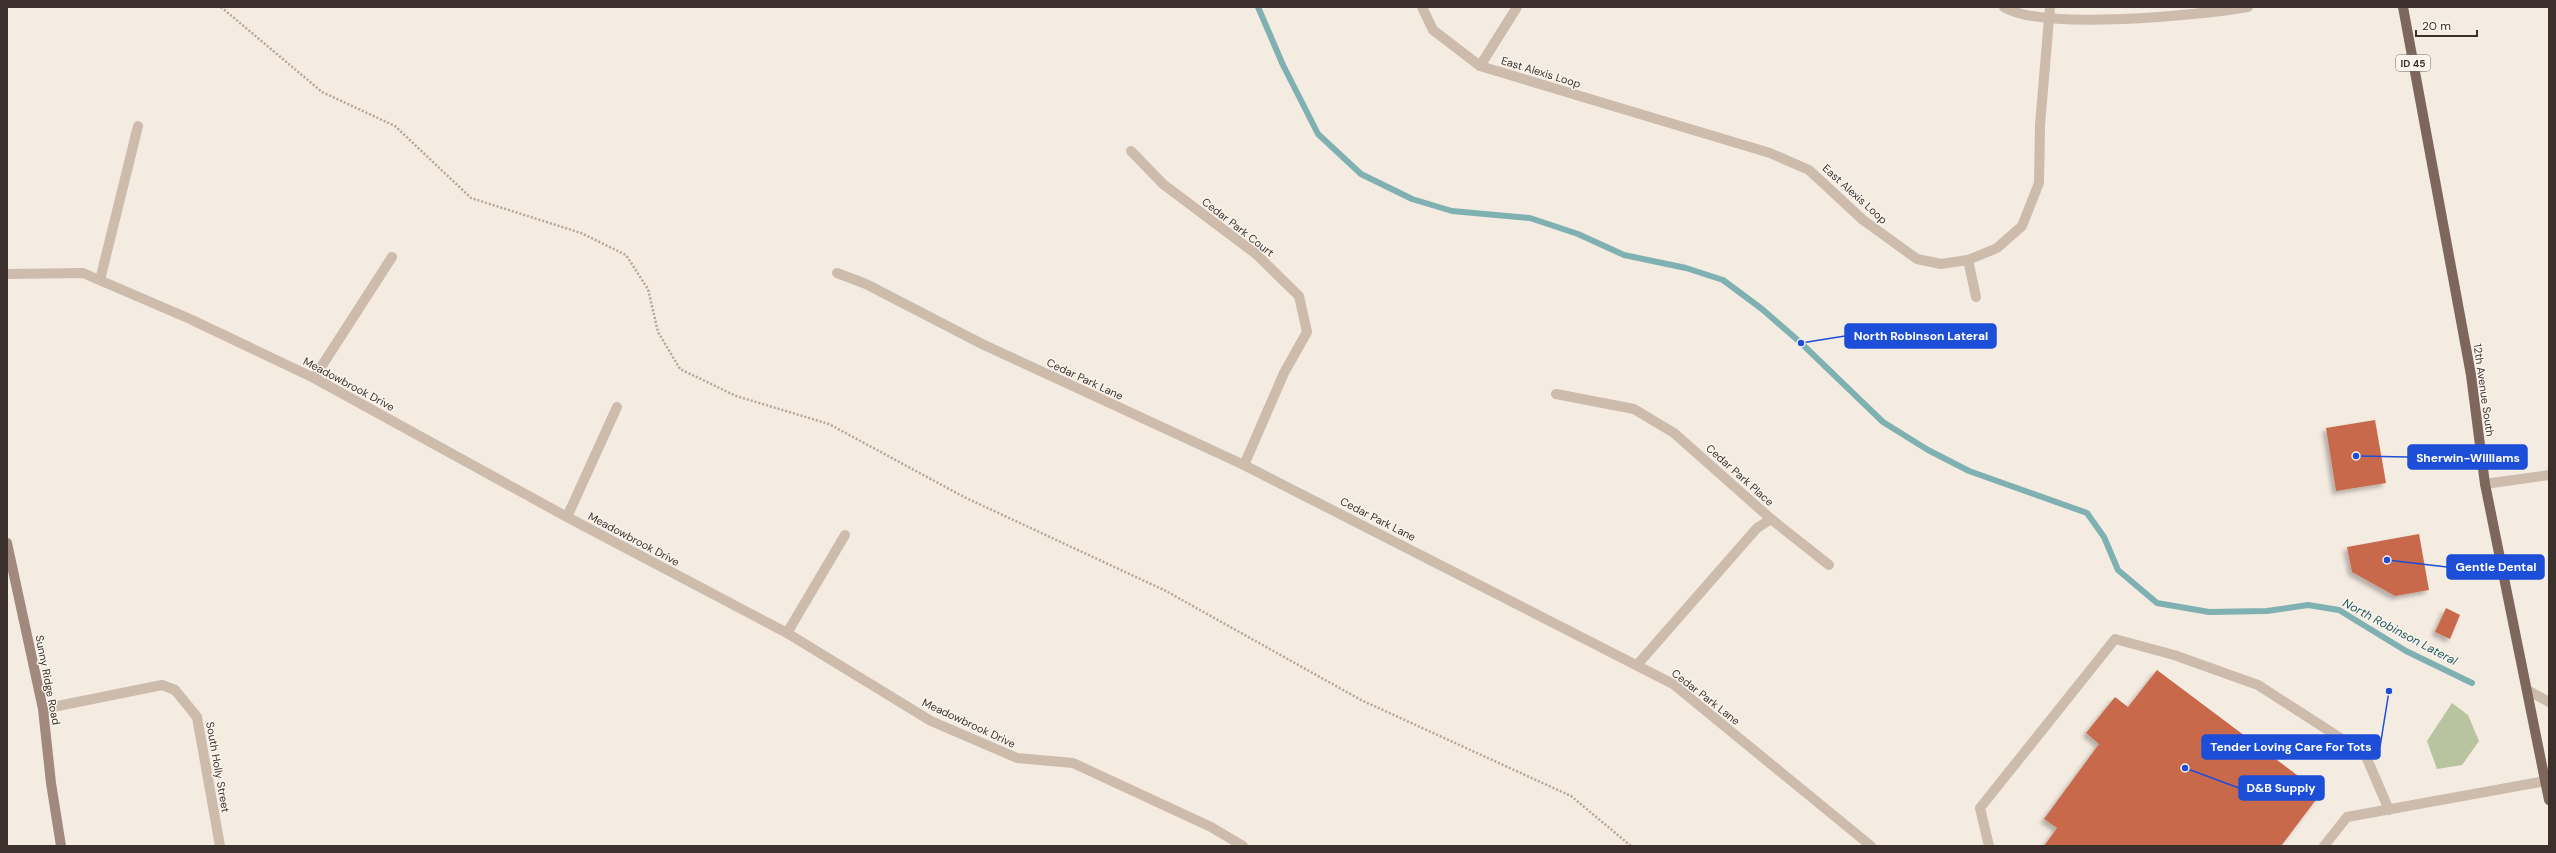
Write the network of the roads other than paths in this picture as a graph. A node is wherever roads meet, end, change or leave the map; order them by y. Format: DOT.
graph roads {
  1 [pos="1422,7"];
  2 [pos="1518,7"];
  3 [pos="2004,7"];
  4 [pos="2050,7"];
  5 [pos="2248,7"];
  6 [pos="2403,7"];
  7 [pos="2048,19"];
  8 [pos="1480,66"];
  9 [pos="138,126"];
  10 [pos="1131,151"];
  11 [pos="392,257"];
  12 [pos="1968,260"];
  13 [pos="837,273"];
  14 [pos="7,274"];
  15 [pos="100,280"];
  16 [pos="1976,297"];
  17 [pos="314,378"];
  18 [pos="1556,394"];
  19 [pos="617,407"];
  20 [pos="1244,465"];
  21 [pos="2549,476"];
  22 [pos="2485,484"];
  23 [pos="567,517"];
  24 [pos="1771,519"];
  25 [pos="845,535"];
  26 [pos="7,543"];
  27 [pos="1829,565"];
  28 [pos="787,633"];
  29 [pos="1638,665"];
  30 [pos="2527,690"];
  31 [pos="2549,702"];
  32 [pos="43,709"];
  33 [pos="2545,781"];
  34 [pos="2549,800"];
  35 [pos="2389,810"];
  36 [pos="61,846"];
  37 [pos="220,846"];
  38 [pos="1243,846"];
  39 [pos="1871,846"];
  40 [pos="1989,846"];
  41 [pos="2324,846"];
  1 -- 8 [label="street"];
  2 -- 8 [label="street, East Alexis Loop"];
  3 -- 7 [label="street"];
  4 -- 7 [label="street, East Alexis Loop"];
  5 -- 7 [label="street"];
  6 -- 22 [label="main road, 12th Avenue South / ID 45"];
  7 -- 12 [label="street, East Alexis Loop"];
  8 -- 12 [label="street, East Alexis Loop"];
  9 -- 15 [label="street"];
  10 -- 20 [label="street, Cedar Park Court"];
  11 -- 17 [label="street"];
  12 -- 16 [label="street"];
  13 -- 20 [label="street, Cedar Park Lane"];
  14 -- 15 [label="street, Meadowbrook Drive"];
  15 -- 17 [label="street, Meadowbrook Drive"];
  17 -- 23 [label="street, Meadowbrook Drive"];
  18 -- 24 [label="street, Cedar Park Place"];
  19 -- 23 [label="street"];
  20 -- 29 [label="street, Cedar Park Lane"];
  21 -- 22 [label="street"];
  22 -- 30 [label="main road, 12th Avenue South / ID 45"];
  23 -- 28 [label="street, Meadowbrook Drive"];
  24 -- 27 [label="street"];
  24 -- 29 [label="street, Cedar Park Place"];
  25 -- 28 [label="street"];
  26 -- 32 [label="street, Sunny Ridge Road"];
  28 -- 38 [label="street, Meadowbrook Drive"];
  29 -- 39 [label="street, Cedar Park Lane"];
  30 -- 31 [label="street"];
  30 -- 33 [label="main road, 12th Avenue South / ID 45"];
  32 -- 36 [label="street, Sunny Ridge Road"];
  32 -- 37 [label="street, South Holly Street"];
  33 -- 34 [label="main road, 12th Avenue South / ID 45"];
  33 -- 35 [label="street"];
  35 -- 40 [label="street"];
  35 -- 41 [label="street"];
}
